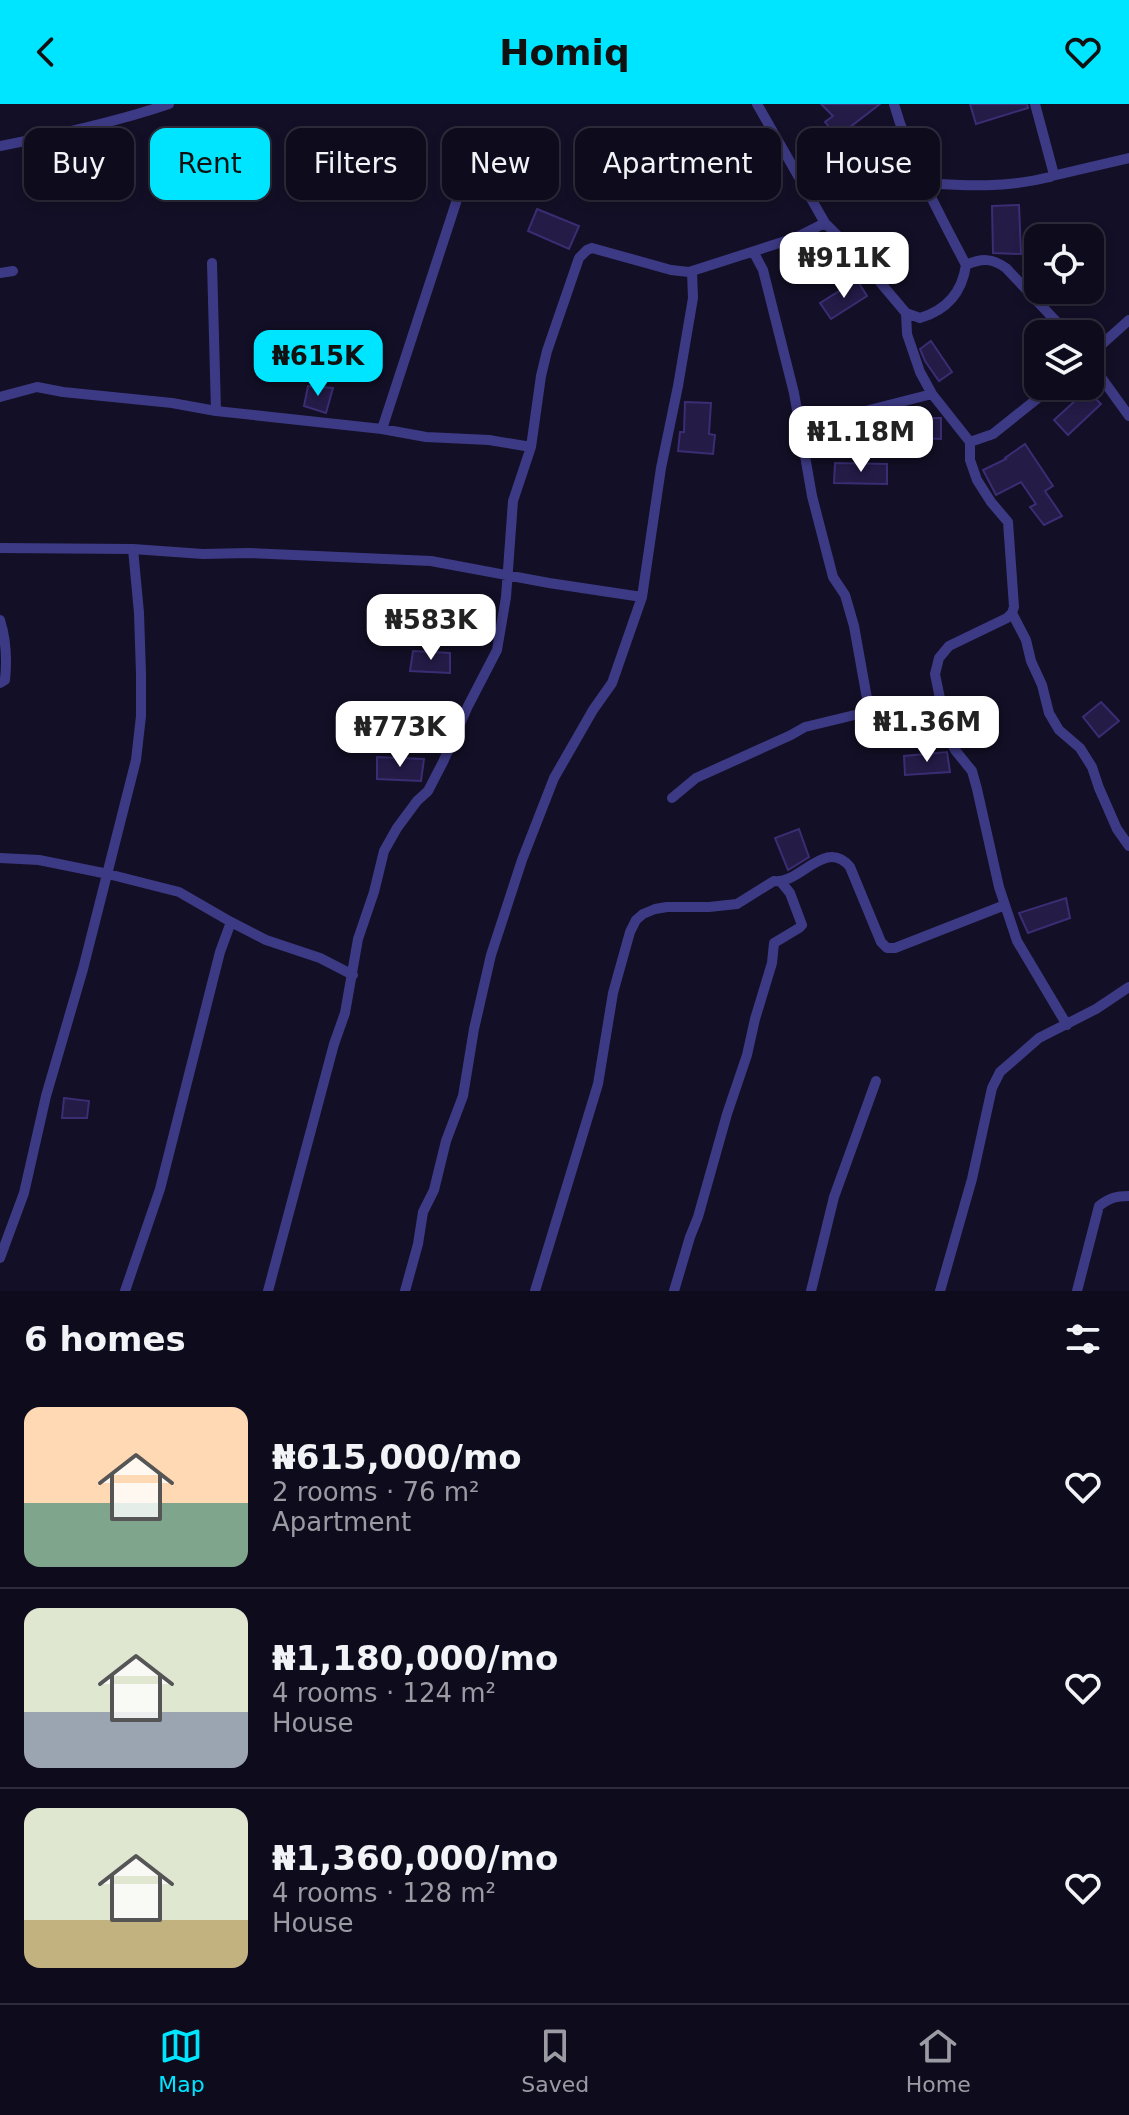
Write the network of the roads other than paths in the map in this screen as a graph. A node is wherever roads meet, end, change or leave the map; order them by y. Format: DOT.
graph roads {
  1 [pos="169,104"];
  2 [pos="757,104"];
  3 [pos="894,104"];
  4 [pos="1035,104"];
  5 [pos="901,128"];
  6 [pos="0,146"];
  7 [pos="1129,158"];
  8 [pos="1052,176"];
  9 [pos="940,184"];
  10 [pos="457,200"];
  11 [pos="932,200"];
  12 [pos="825,223"];
  13 [pos="754,253"];
  14 [pos="212,263"];
  15 [pos="966,265"];
  16 [pos="13,271"];
  17 [pos="692,271"];
  18 [pos="0,273"];
  19 [pos="906,313"];
  20 [pos="1055,320"];
  21 [pos="1129,320"];
  22 [pos="1104,342"];
  23 [pos="1104,381"];
  24 [pos="932,394"];
  25 [pos="0,397"];
  26 [pos="1036,400"];
  27 [pos="216,411"];
  28 [pos="1129,416"];
  29 [pos="826,421"];
  30 [pos="382,429"];
  31 [pos="970,442"];
  32 [pos="531,447"];
  33 [pos="0,548"];
  34 [pos="133,549"];
  35 [pos="506,575"];
  36 [pos="642,597"];
  37 [pos="1012,613"];
  38 [pos="0,620"];
  39 [pos="0,683"];
  40 [pos="672,798"];
  41 [pos="1129,846"];
  42 [pos="0,858"];
  43 [pos="108,874"];
  44 [pos="781,882"];
  45 [pos="1005,905"];
  46 [pos="231,922"];
  47 [pos="353,975"];
  48 [pos="1129,987"];
  49 [pos="1067,1025"];
  50 [pos="876,1081"];
  51 [pos="1129,1196"];
  52 [pos="3,1236"];
  53 [pos="0,1258"];
  54 [pos="125,1291"];
  55 [pos="268,1291"];
  56 [pos="405,1291"];
  57 [pos="535,1291"];
  58 [pos="674,1291"];
  59 [pos="811,1291"];
  60 [pos="940,1291"];
  61 [pos="1077,1291"];
  1 -- 6 [label="street"];
  2 -- 12 [label="street"];
  3 -- 5 [label="street"];
  4 -- 8 [label="street"];
  7 -- 8 [label="street"];
  8 -- 9 [label="street"];
  10 -- 30 [label="street"];
  11 -- 15 [label="street"];
  12 -- 13 [label="street"];
  12 -- 19 [label="street"];
  13 -- 17 [label="street"];
  13 -- 40 [label="street"];
  14 -- 27 [label="street"];
  15 -- 19 [label="street"];
  15 -- 20 [label="street"];
  16 -- 18 [label="street"];
  17 -- 32 [label="street"];
  17 -- 36 [label="street"];
  19 -- 24 [label="street"];
  21 -- 22 [label="street"];
  23 -- 28 [label="street"];
  24 -- 29 [label="street"];
  24 -- 31 [label="street"];
  25 -- 27 [label="street"];
  26 -- 31 [label="street"];
  27 -- 30 [label="street"];
  30 -- 32 [label="street"];
  31 -- 37 [label="street"];
  32 -- 35 [label="street"];
  33 -- 34 [label="street"];
  34 -- 35 [label="street"];
  34 -- 43 [label="street"];
  35 -- 36 [label="street"];
  35 -- 47 [label="street"];
  36 -- 56 [label="street"];
  37 -- 41 [label="street"];
  37 -- 45 [label="street"];
  38 -- 39 [label="street"];
  42 -- 43 [label="street"];
  43 -- 46 [label="street"];
  43 -- 52 [label="street"];
  44 -- 45 [label="street"];
  44 -- 57 [label="street"];
  44 -- 58 [label="street"];
  45 -- 49 [label="street"];
  46 -- 47 [label="street"];
  46 -- 54 [label="street"];
  47 -- 55 [label="street"];
  48 -- 49 [label="street"];
  49 -- 60 [label="street"];
  50 -- 59 [label="street"];
  51 -- 61 [label="street"];
  52 -- 53 [label="street"];
}
